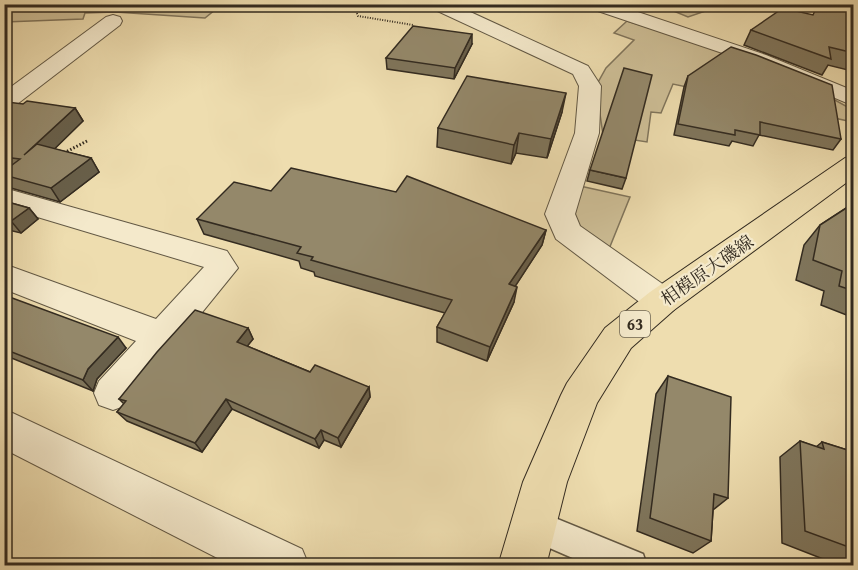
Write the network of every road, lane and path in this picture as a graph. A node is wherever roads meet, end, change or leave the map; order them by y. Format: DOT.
graph roads {
  1 [pos="437,4"];
  2 [pos="595,4"];
  3 [pos="112,21"];
  4 [pos="854,99"];
  5 [pos="4,103"];
  6 [pos="87,141"];
  7 [pos="58,156"];
  8 [pos="854,164"];
  9 [pos="4,197"];
  10 [pos="4,276"];
  11 [pos="662,301"];
  12 [pos="164,336"];
  13 [pos="113,393"];
  14 [pos="4,428"];
  15 [pos="533,525"];
  16 [pos="285,566"];
  17 [pos="522,566"];
  18 [pos="631,566"];
  1 -- 11 [label="street"];
  2 -- 4 [label="street"];
  3 -- 5 [label="street"];
  6 -- 7 [label="path"];
  8 -- 11 [label="main road, 相模原大磯線 / 63"];
  9 -- 12 [label="street"];
  10 -- 12 [label="street"];
  11 -- 15 [label="main road, 相模原大磯線 / 63"];
  12 -- 13 [label="street"];
  14 -- 16 [label="street"];
  15 -- 17 [label="main road, 相模原大磯線 / 63"];
  15 -- 18 [label="lane"];
}
